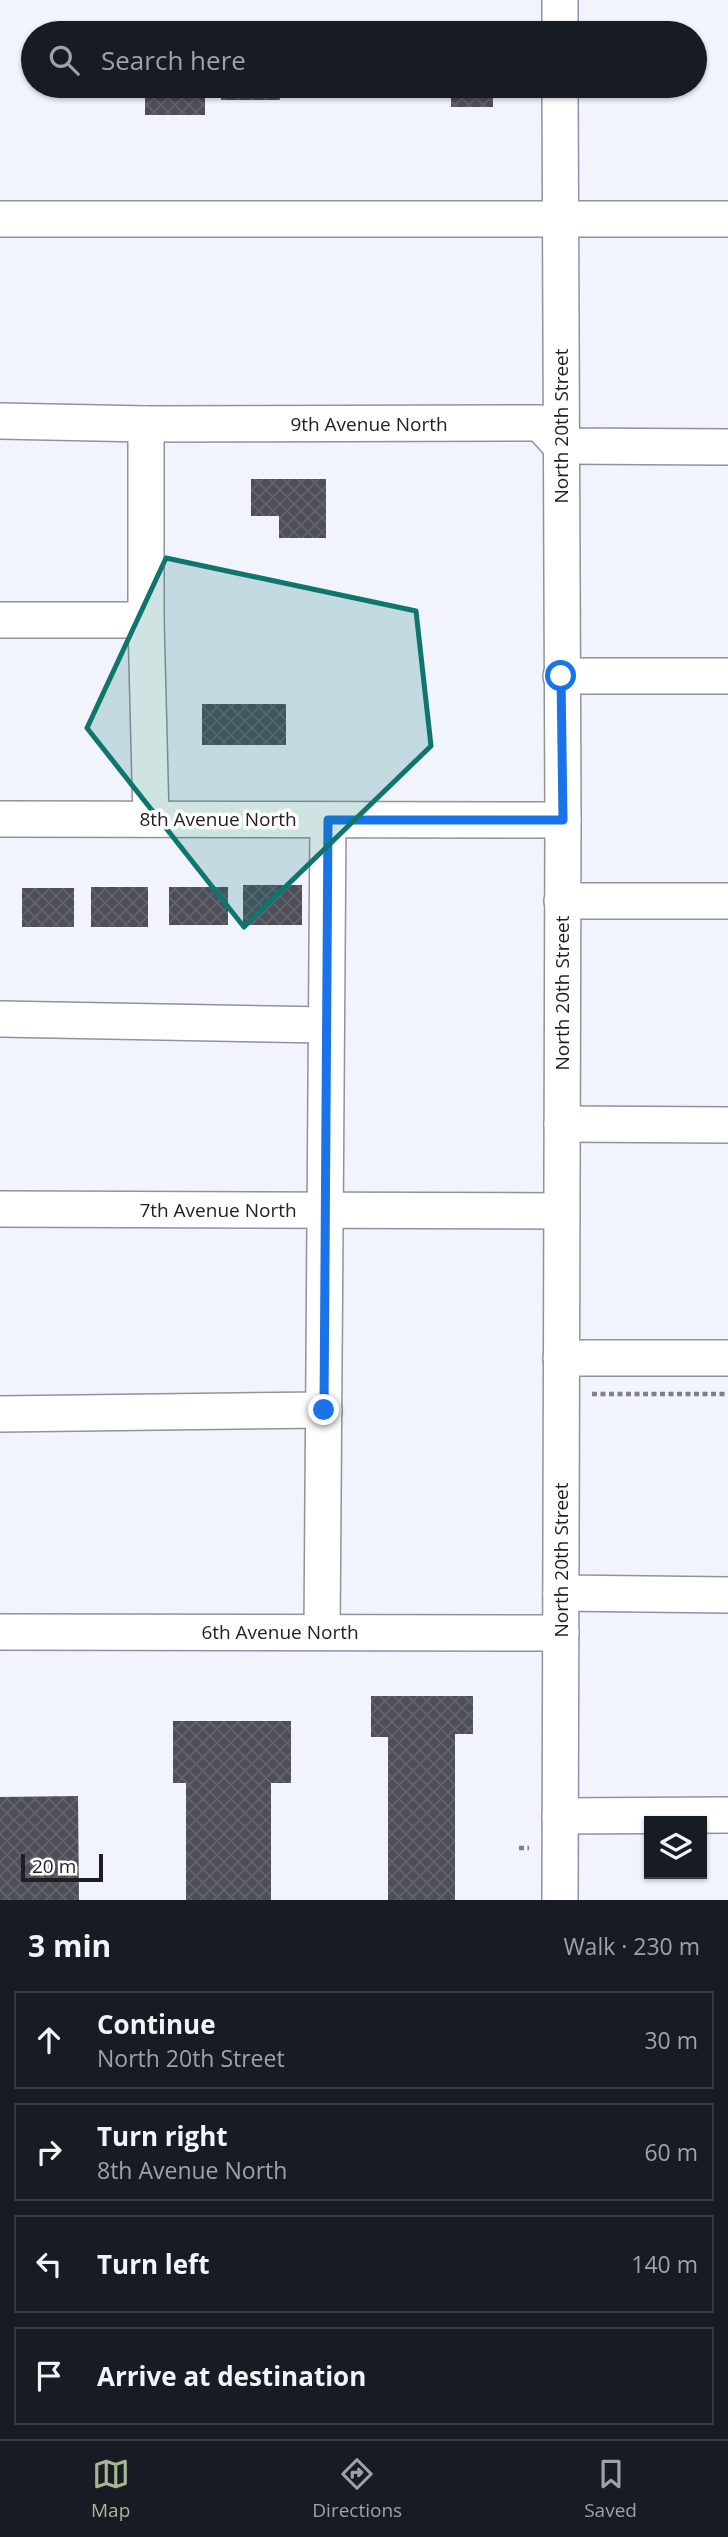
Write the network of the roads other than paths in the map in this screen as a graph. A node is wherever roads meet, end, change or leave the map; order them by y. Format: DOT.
graph roads {
  1 [pos="561,0"];
  2 [pos="561,21"];
  3 [pos="560,98"];
  4 [pos="0,219"];
  5 [pos="560,219"];
  6 [pos="728,219"];
  7 [pos="0,422"];
  8 [pos="146,424"];
  9 [pos="561,446"];
  10 [pos="728,447"];
  11 [pos="146,620"];
  12 [pos="0,621"];
  13 [pos="561,676"];
  14 [pos="728,676"];
  15 [pos="0,819"];
  16 [pos="150,819"];
  17 [pos="328,820"];
  18 [pos="563,820"];
  19 [pos="562,901"];
  20 [pos="728,901"];
  21 [pos="0,1019"];
  22 [pos="327,1025"];
  23 [pos="562,1124"];
  24 [pos="728,1125"];
  25 [pos="0,1209"];
  26 [pos="326,1210"];
  27 [pos="561,1211"];
  28 [pos="561,1358"];
  29 [pos="728,1358"];
  30 [pos="324,1410"];
  31 [pos="0,1414"];
  32 [pos="561,1593"];
  33 [pos="728,1595"];
  34 [pos="0,1632"];
  35 [pos="321,1632"];
  36 [pos="561,1633"];
  37 [pos="728,1815"];
  38 [pos="561,1816"];
  39 [pos="560,1900"];
  1 -- 2 [label="street"];
  3 -- 5 [label="street, North 20th Street"];
  4 -- 5 [label="street"];
  5 -- 6 [label="street"];
  5 -- 9 [label="street, North 20th Street"];
  7 -- 8 [label="street, 9th Avenue North"];
  8 -- 9 [label="street, 9th Avenue North"];
  8 -- 11 [label="street"];
  9 -- 10 [label="street"];
  9 -- 13 [label="street, North 20th Street"];
  11 -- 12 [label="street"];
  11 -- 16 [label="street"];
  13 -- 14 [label="street"];
  13 -- 18 [label="street, North 20th Street"];
  15 -- 16 [label="street, 8th Avenue North"];
  16 -- 17 [label="street, 8th Avenue North"];
  17 -- 18 [label="street, 8th Avenue North"];
  17 -- 22 [label="street"];
  18 -- 19 [label="street, North 20th Street"];
  19 -- 20 [label="street"];
  19 -- 23 [label="street, North 20th Street"];
  21 -- 22 [label="street"];
  22 -- 26 [label="street"];
  23 -- 24 [label="street"];
  23 -- 27 [label="street, North 20th Street"];
  25 -- 26 [label="street, 7th Avenue North"];
  26 -- 27 [label="street, 7th Avenue North"];
  26 -- 30 [label="street"];
  27 -- 28 [label="street, North 20th Street"];
  28 -- 29 [label="street"];
  28 -- 32 [label="street, North 20th Street"];
  30 -- 31 [label="street"];
  30 -- 35 [label="street"];
  32 -- 33 [label="street"];
  32 -- 36 [label="street, North 20th Street"];
  34 -- 35 [label="street, 6th Avenue North"];
  35 -- 36 [label="street, 6th Avenue North"];
  36 -- 38 [label="street, North 20th Street"];
  37 -- 38 [label="street"];
  38 -- 39 [label="street, North 20th Street"];
}
